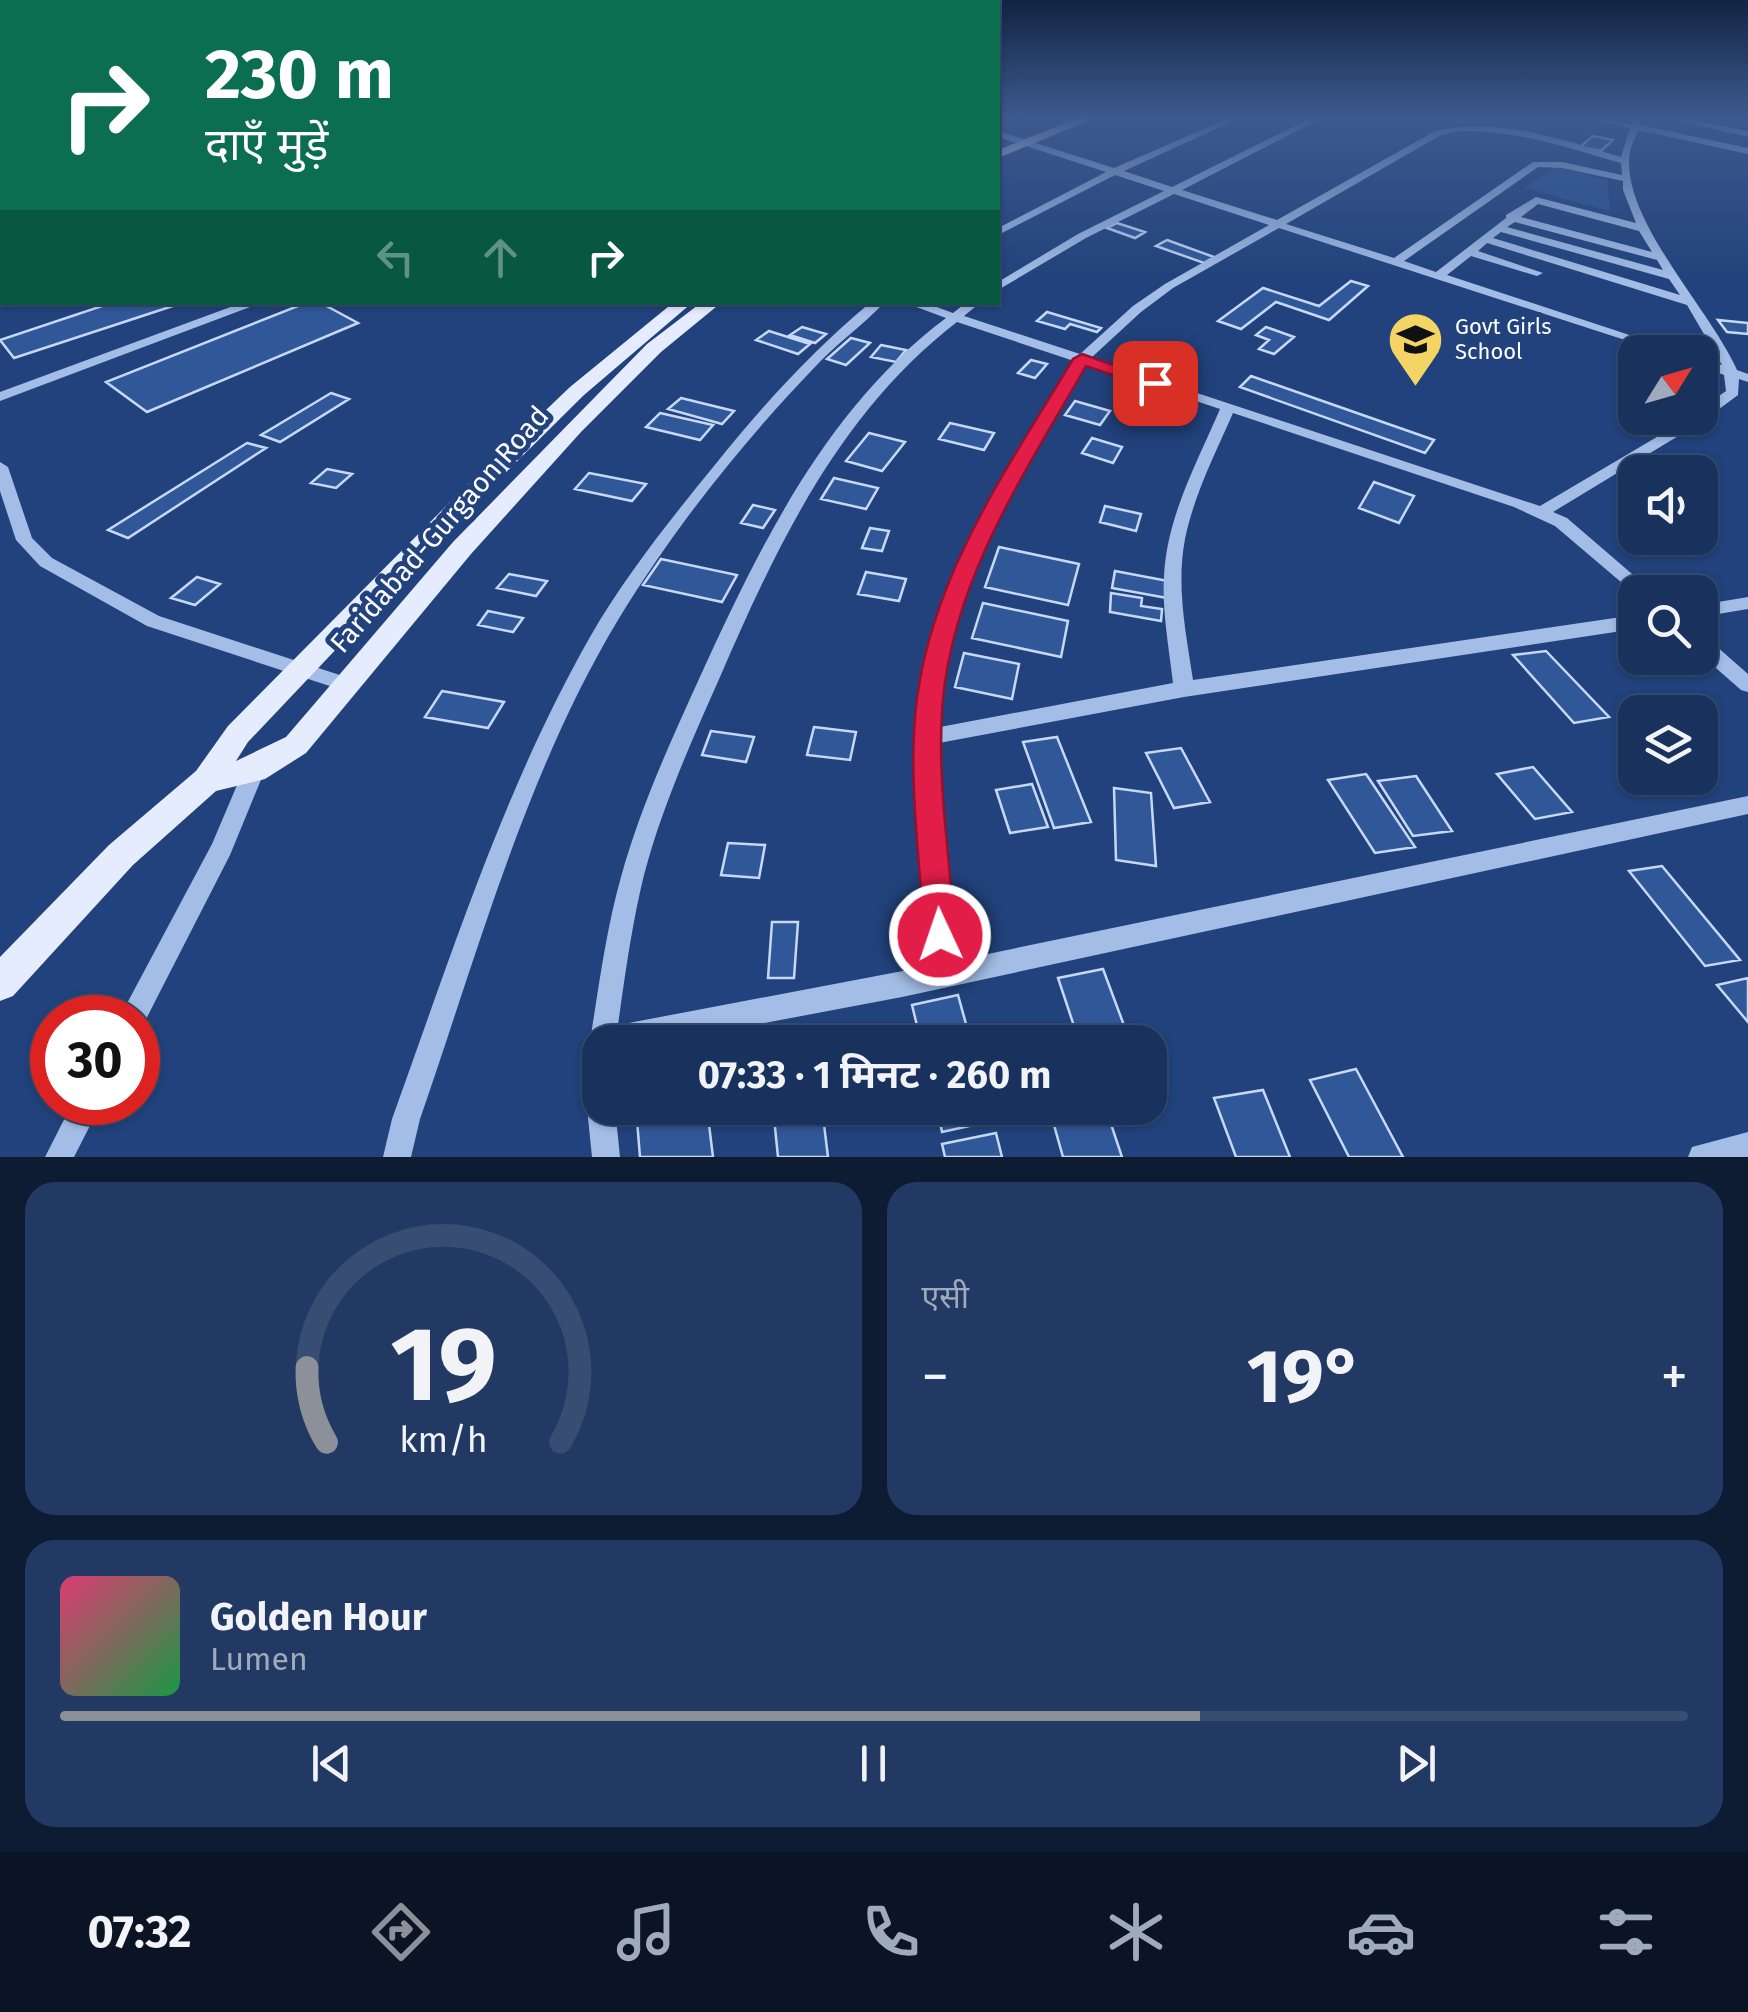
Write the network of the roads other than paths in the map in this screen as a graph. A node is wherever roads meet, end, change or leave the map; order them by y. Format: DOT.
graph roads {
  1 [pos="1109,172"];
  2 [pos="1210,172"];
  3 [pos="1371,172"];
  4 [pos="1525,172"];
  5 [pos="1593,172"];
  6 [pos="1626,172"];
  7 [pos="1112,173"];
  8 [pos="1628,180"];
  9 [pos="1170,192"];
  10 [pos="1510,217"];
  11 [pos="1274,226"];
  12 [pos="1497,228"];
  13 [pos="1646,229"];
  14 [pos="1000,231"];
  15 [pos="1484,239"];
  16 [pos="1468,251"];
  17 [pos="1659,258"];
  18 [pos="1396,262"];
  19 [pos="1537,274"];
  20 [pos="1438,276"];
  21 [pos="1672,276"];
  22 [pos="1000,287"];
  23 [pos="1692,303"];
  24 [pos="249,305"];
  25 [pos="876,305"];
  26 [pos="918,305"];
  27 [pos="971,305"];
  28 [pos="689,306"];
  29 [pos="953,317"];
  30 [pos="1621,335"];
  31 [pos="1082,359"];
  32 [pos="1718,368"];
  33 [pos="1742,376"];
  34 [pos="0,396"];
  35 [pos="1718,403"];
  36 [pos="1228,408"];
  37 [pos="1669,435"];
  38 [pos="0,467"];
  39 [pos="1542,512"];
  40 [pos="1625,575"];
  41 [pos="1748,603"];
  42 [pos="1718,608"];
  43 [pos="1618,625"];
  44 [pos="1718,658"];
  45 [pos="302,670"];
  46 [pos="348,685"];
  47 [pos="1748,685"];
  48 [pos="1184,690"];
  49 [pos="928,738"];
  50 [pos="254,770"];
  51 [pos="207,780"];
  52 [pos="1748,805"];
  53 [pos="942,975"];
  54 [pos="0,983"];
  55 [pos="144,995"];
  56 [pos="606,1025"];
  57 [pos="689,1025"];
  58 [pos="76,1125"];
  59 [pos="603,1125"];
  60 [pos="1748,1146"];
  61 [pos="59,1157"];
  62 [pos="397,1157"];
  63 [pos="606,1157"];
  64 [pos="1702,1157"];
  1 -- 7 [label="street"];
  2 -- 9 [label="street"];
  3 -- 11 [label="street"];
  4 -- 18 [label="street"];
  5 -- 8 [label="street"];
  6 -- 8 [label="street"];
  7 -- 9 [label="street"];
  7 -- 14 [label="street"];
  8 -- 13 [label="street"];
  9 -- 11 [label="street"];
  9 -- 22 [label="street"];
  10 -- 12 [label="street"];
  10 -- 13 [label="street"];
  10 -- 17 [label="street"];
  11 -- 18 [label="street"];
  11 -- 31 [label="street"];
  12 -- 15 [label="street"];
  12 -- 21 [label="street"];
  13 -- 17 [label="street"];
  15 -- 16 [label="street"];
  15 -- 23 [label="street"];
  16 -- 19 [label="street"];
  16 -- 20 [label="street"];
  17 -- 21 [label="street"];
  18 -- 20 [label="street"];
  20 -- 30 [label="street"];
  21 -- 23 [label="street"];
  23 -- 33 [label="street"];
  24 -- 34 [label="street"];
  25 -- 62 [label="street"];
  26 -- 29 [label="street"];
  27 -- 29 [label="street"];
  28 -- 45 [label="main road, Faridabad-Gurgaon Road"];
  28 -- 46 [label="main road, Faridabad-Gurgaon Road"];
  29 -- 31 [label="street"];
  29 -- 56 [label="street"];
  31 -- 36 [label="street"];
  31 -- 49 [label="street"];
  32 -- 33 [label="street"];
  33 -- 35 [label="street"];
  36 -- 39 [label="street"];
  36 -- 48 [label="street"];
  37 -- 39 [label="street"];
  38 -- 45 [label="street"];
  39 -- 40 [label="street"];
  41 -- 42 [label="street"];
  43 -- 48 [label="street"];
  44 -- 47 [label="street"];
  45 -- 46 [label="street"];
  45 -- 51 [label="main road, Faridabad-Gurgaon Road"];
  46 -- 50 [label="main road, Faridabad-Gurgaon Road"];
  48 -- 49 [label="street"];
  49 -- 53 [label="street"];
  50 -- 51 [label="main road, Faridabad-Gurgaon Road"];
  50 -- 55 [label="street"];
  51 -- 54 [label="main road, Faridabad-Gurgaon Road"];
  52 -- 53 [label="street"];
  53 -- 57 [label="street"];
  58 -- 61 [label="street"];
  59 -- 63 [label="street"];
  60 -- 64 [label="street"];
}
